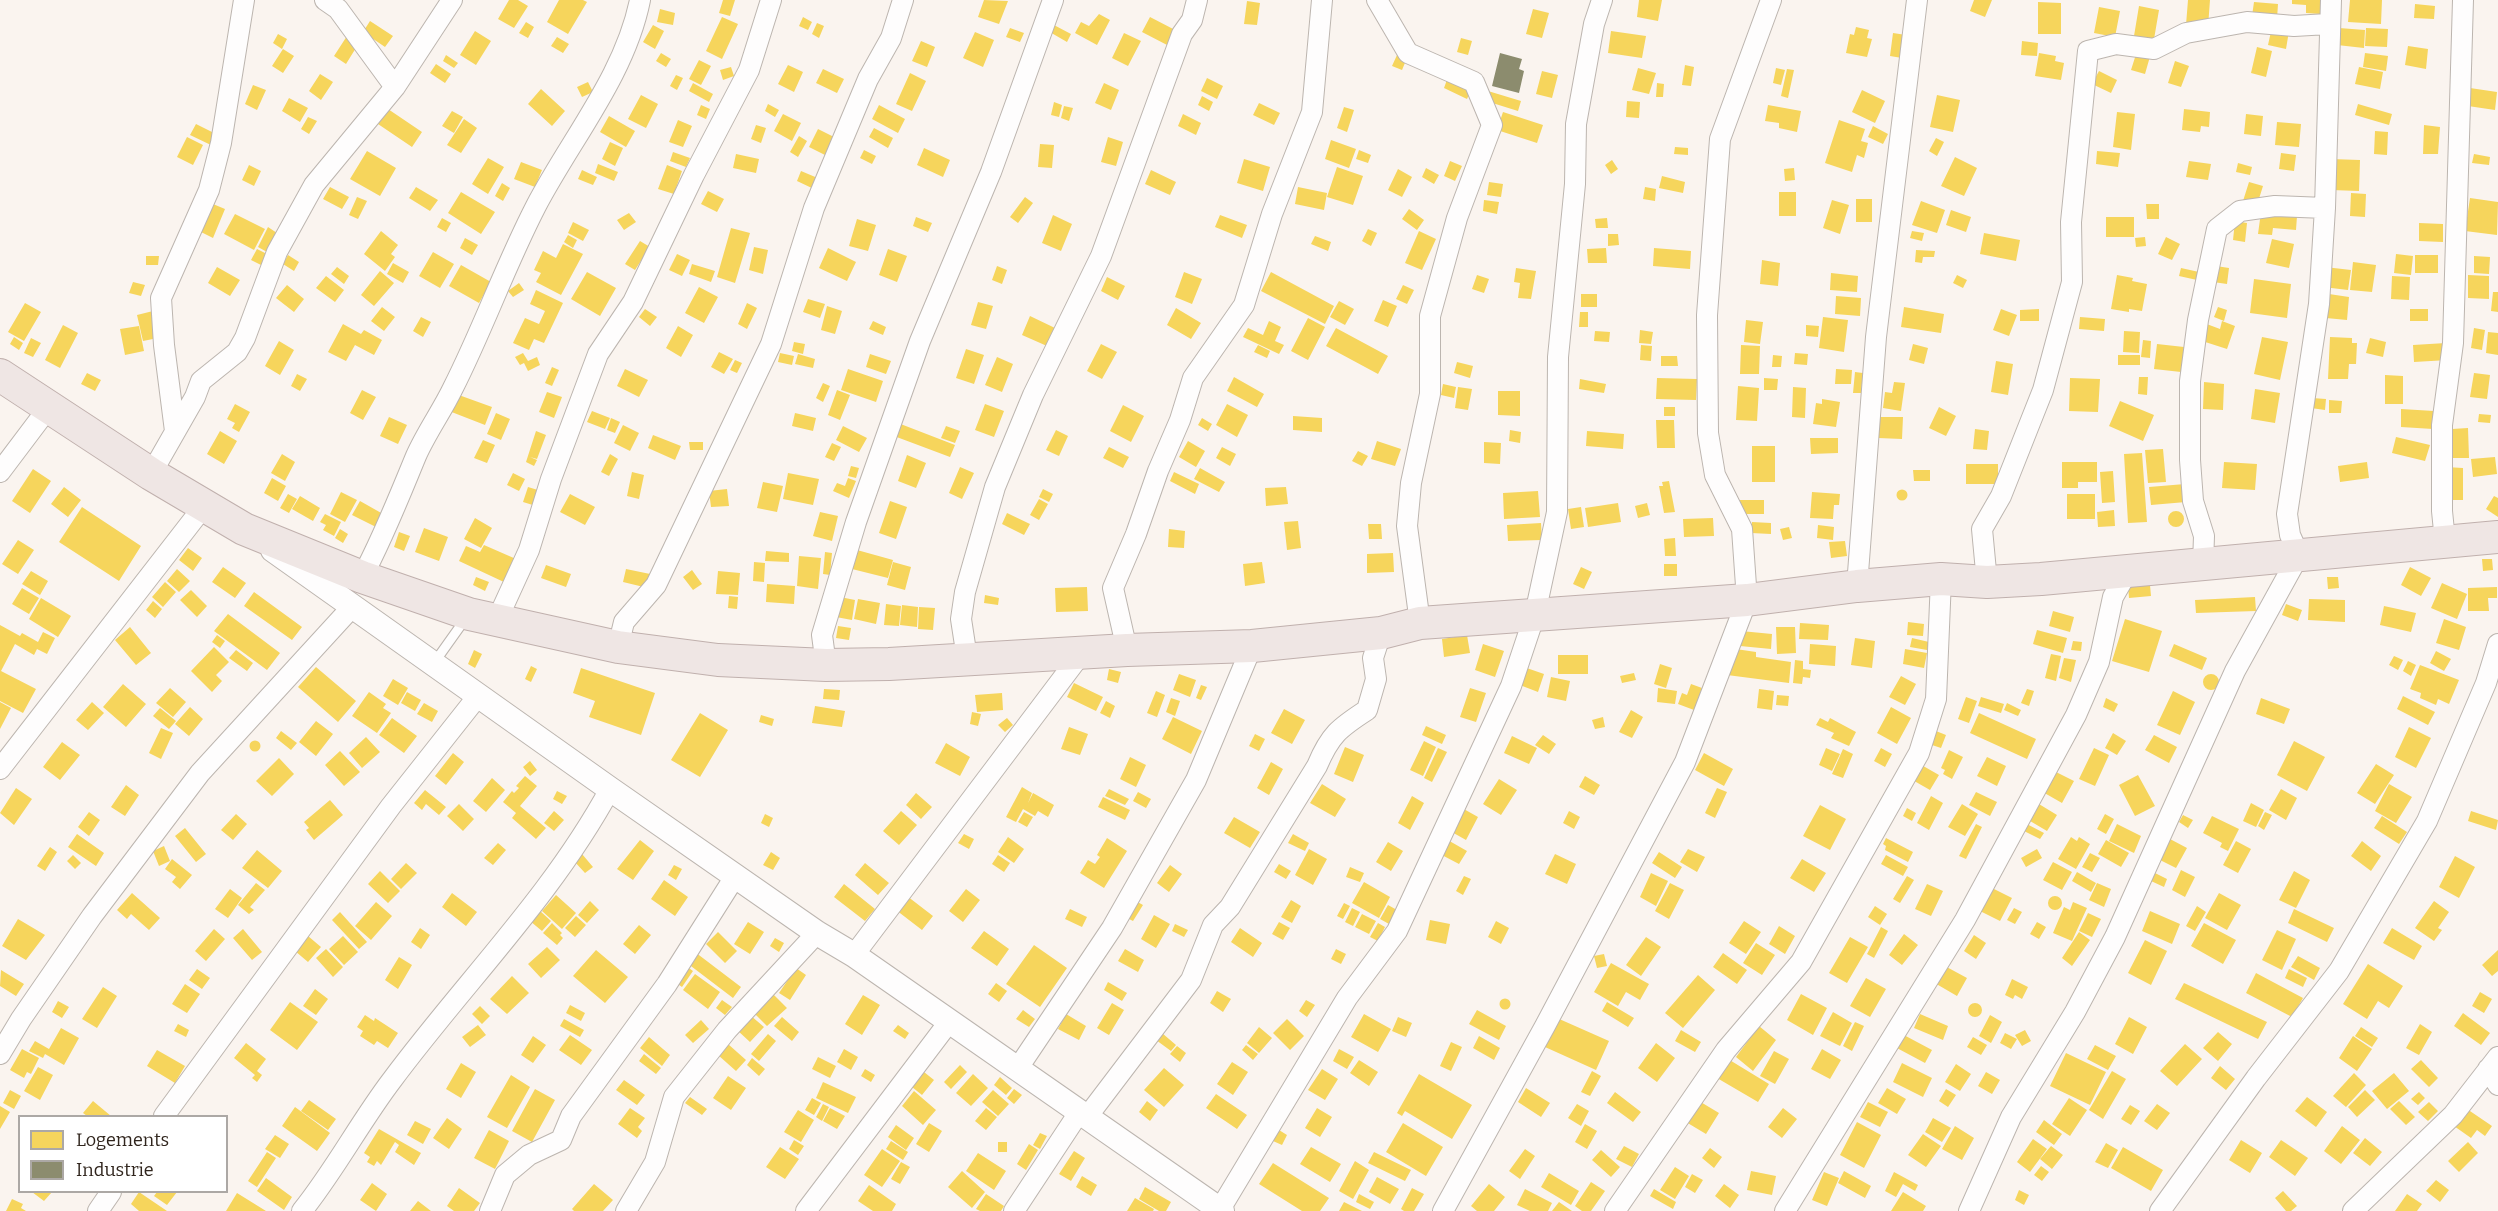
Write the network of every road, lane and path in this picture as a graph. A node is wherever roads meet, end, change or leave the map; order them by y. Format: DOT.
graph roads {
  1 [pos="244,0"];
  2 [pos="326,0"];
  3 [pos="452,0"];
  4 [pos="640,0"];
  5 [pos="771,0"];
  6 [pos="903,0"];
  7 [pos="1053,0"];
  8 [pos="1197,0"];
  9 [pos="1322,0"];
  10 [pos="1377,0"];
  11 [pos="1602,0"];
  12 [pos="1771,0"];
  13 [pos="1917,0"];
  14 [pos="2331,0"];
  15 [pos="2463,0"];
  16 [pos="2328,24"];
  17 [pos="395,87"];
  18 [pos="2325,208"];
  19 [pos="0,375"];
  20 [pos="49,407"];
  21 [pos="175,430"];
  22 [pos="0,472"];
  23 [pos="151,474"];
  24 [pos="204,506"];
  25 [pos="244,529"];
  26 [pos="2498,537"];
  27 [pos="2445,541"];
  28 [pos="2299,555"];
  29 [pos="2267,557"];
  30 [pos="2204,564"];
  31 [pos="362,577"];
  32 [pos="1941,579"];
  33 [pos="2113,581"];
  34 [pos="1987,582"];
  35 [pos="1857,586"];
  36 [pos="2280,589"];
  37 [pos="1747,600"];
  38 [pos="352,607"];
  39 [pos="1534,614"];
  40 [pos="483,617"];
  41 [pos="1420,622"];
  42 [pos="1381,633"];
  43 [pos="2498,644"];
  44 [pos="1252,646"];
  45 [pos="618,647"];
  46 [pos="1127,650"];
  47 [pos="1081,654"];
  48 [pos="967,658"];
  49 [pos="826,664"];
  50 [pos="433,665"];
  51 [pos="478,696"];
  52 [pos="0,770"];
  53 [pos="610,789"];
  54 [pos="736,875"];
  55 [pos="817,933"];
  56 [pos="854,954"];
  57 [pos="949,1022"];
  58 [pos="0,1054"];
  59 [pos="1018,1068"];
  60 [pos="2495,1070"];
  61 [pos="1084,1114"];
  62 [pos="165,1115"];
  63 [pos="110,1193"];
  64 [pos="98,1211"];
  65 [pos="302,1211"];
  66 [pos="490,1211"];
  67 [pos="626,1211"];
  68 [pos="806,1211"];
  69 [pos="1014,1211"];
  70 [pos="1220,1211"];
  71 [pos="1443,1211"];
  72 [pos="1615,1211"];
  73 [pos="1785,1211"];
  74 [pos="1969,1211"];
  75 [pos="2160,1211"];
  76 [pos="2353,1211"];
  1 -- 21 [label="street"];
  2 -- 17 [label="street"];
  3 -- 17 [label="street"];
  4 -- 31 [label="street"];
  5 -- 40 [label="street"];
  6 -- 45 [label="street"];
  7 -- 49 [label="street"];
  8 -- 48 [label="street"];
  9 -- 46 [label="street"];
  10 -- 41 [label="street"];
  11 -- 39 [label="street"];
  12 -- 37 [label="street"];
  13 -- 35 [label="street"];
  14 -- 16 [label="street"];
  15 -- 27 [label="street"];
  16 -- 18 [label="street"];
  16 -- 34 [label="street"];
  17 -- 21 [label="street"];
  18 -- 28 [label="street"];
  18 -- 30 [label="street"];
  19 -- 20 [label="highway"];
  20 -- 22 [label="street"];
  20 -- 23 [label="highway"];
  21 -- 23 [label="street"];
  23 -- 24 [label="highway"];
  24 -- 25 [label="highway"];
  24 -- 52 [label="street"];
  25 -- 31 [label="highway"];
  25 -- 38 [label="street"];
  26 -- 27 [label="highway"];
  27 -- 28 [label="highway"];
  28 -- 29 [label="highway"];
  28 -- 36 [label="street"];
  29 -- 30 [label="highway"];
  29 -- 36 [label="street"];
  30 -- 33 [label="highway"];
  31 -- 40 [label="highway"];
  32 -- 34 [label="highway"];
  32 -- 35 [label="highway"];
  32 -- 72 [label="street"];
  33 -- 34 [label="highway"];
  33 -- 73 [label="street"];
  35 -- 37 [label="highway"];
  36 -- 74 [label="street"];
  37 -- 39 [label="highway"];
  37 -- 71 [label="street"];
  38 -- 50 [label="street"];
  38 -- 58 [label="street"];
  39 -- 41 [label="highway"];
  39 -- 70 [label="street"];
  40 -- 45 [label="highway"];
  40 -- 50 [label="lane"];
  41 -- 42 [label="highway"];
  42 -- 44 [label="highway"];
  42 -- 61 [label="street"];
  43 -- 75 [label="street"];
  44 -- 46 [label="highway"];
  44 -- 59 [label="street"];
  45 -- 49 [label="highway"];
  46 -- 47 [label="highway"];
  47 -- 48 [label="highway"];
  47 -- 56 [label="street"];
  48 -- 49 [label="highway"];
  50 -- 51 [label="street"];
  51 -- 53 [label="street"];
  51 -- 62 [label="street"];
  53 -- 54 [label="street"];
  53 -- 65 [label="street"];
  54 -- 55 [label="street"];
  54 -- 66 [label="street"];
  55 -- 56 [label="street"];
  55 -- 67 [label="street"];
  56 -- 57 [label="street"];
  57 -- 59 [label="street"];
  57 -- 68 [label="street"];
  59 -- 61 [label="street"];
  60 -- 76 [label="street"];
  61 -- 69 [label="street"];
  61 -- 70 [label="street"];
  63 -- 64 [label="street"];
}
